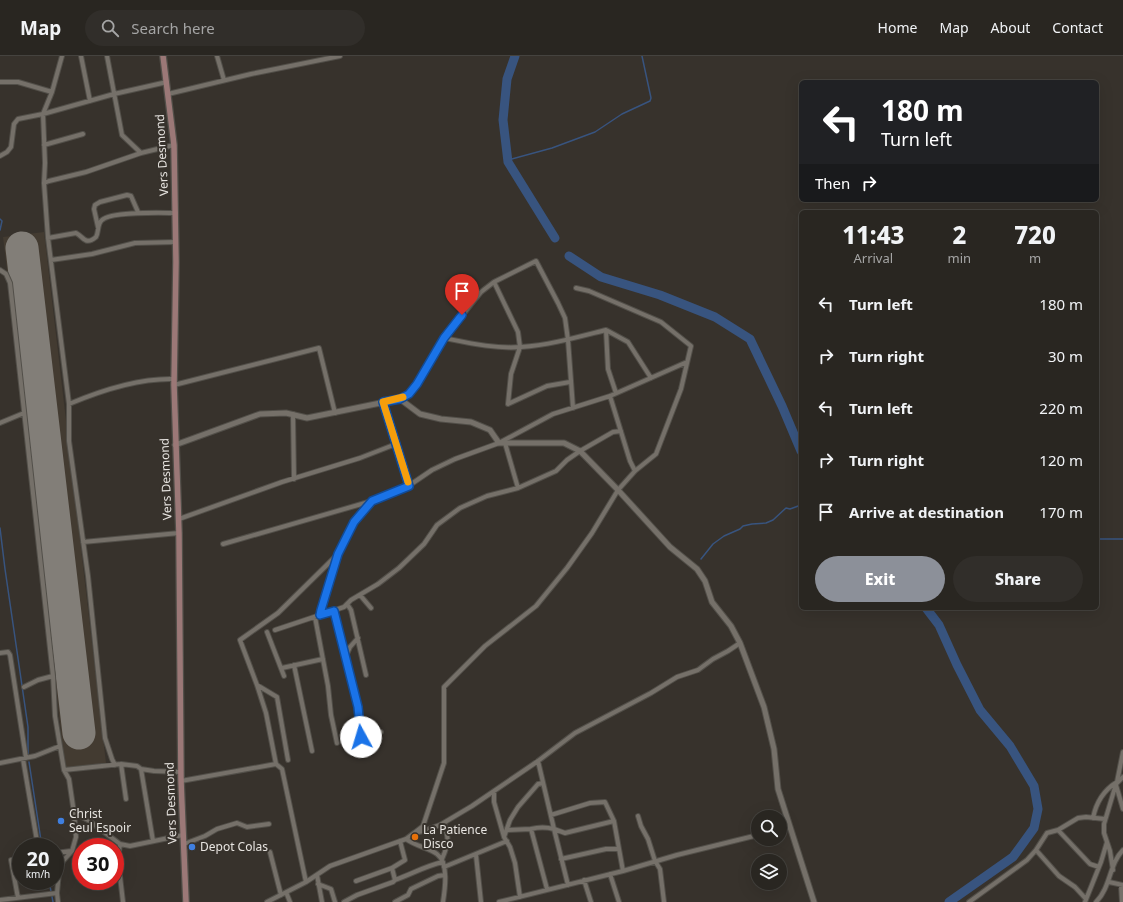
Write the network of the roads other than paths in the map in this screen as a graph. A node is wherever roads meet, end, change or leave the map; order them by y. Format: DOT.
graph roads {
  1 [pos="62,56"];
  2 [pos="81,56"];
  3 [pos="107,56"];
  4 [pos="163,56"];
  5 [pos="217,56"];
  6 [pos="312,56"];
  7 [pos="340,56"];
  8 [pos="312,62"];
  9 [pos="224,80"];
  10 [pos="0,82"];
  11 [pos="167,82"];
  12 [pos="52,92"];
  13 [pos="114,94"];
  14 [pos="168,94"];
  15 [pos="90,101"];
  16 [pos="43,114"];
  17 [pos="83,134"];
  18 [pos="44,145"];
  19 [pos="174,145"];
  20 [pos="141,153"];
  21 [pos="0,156"];
  22 [pos="44,183"];
  23 [pos="138,212"];
  24 [pos="176,213"];
  25 [pos="98,228"];
  26 [pos="48,238"];
  27 [pos="176,242"];
  28 [pos="51,260"];
  29 [pos="0,270"];
  30 [pos="494,282"];
  31 [pos="576,288"];
  32 [pos="606,330"];
  33 [pos="444,338"];
  34 [pos="568,340"];
  35 [pos="520,347"];
  36 [pos="687,362"];
  37 [pos="651,378"];
  38 [pos="174,379"];
  39 [pos="570,382"];
  40 [pos="174,386"];
  41 [pos="616,393"];
  42 [pos="610,396"];
  43 [pos="400,399"];
  44 [pos="384,401"];
  45 [pos="68,404"];
  46 [pos="572,408"];
  47 [pos="24,413"];
  48 [pos="335,413"];
  49 [pos="293,414"];
  50 [pos="0,423"];
  51 [pos="622,431"];
  52 [pos="502,443"];
  53 [pos="175,444"];
  54 [pos="396,444"];
  55 [pos="580,451"];
  56 [pos="635,471"];
  57 [pos="294,478"];
  58 [pos="409,486"];
  59 [pos="518,488"];
  60 [pos="618,490"];
  61 [pos="372,501"];
  62 [pos="179,519"];
  63 [pos="179,533"];
  64 [pos="83,542"];
  65 [pos="223,544"];
  66 [pos="338,554"];
  67 [pos="360,595"];
  68 [pos="347,604"];
  69 [pos="371,608"];
  70 [pos="334,611"];
  71 [pos="317,616"];
  72 [pos="275,630"];
  73 [pos="267,632"];
  74 [pos="358,638"];
  75 [pos="740,643"];
  76 [pos="0,653"];
  77 [pos="346,656"];
  78 [pos="323,659"];
  79 [pos="294,665"];
  80 [pos="282,668"];
  81 [pos="366,675"];
  82 [pos="54,676"];
  83 [pos="284,676"];
  84 [pos="257,685"];
  85 [pos="24,687"];
  86 [pos="381,732"];
  87 [pos="361,737"];
  88 [pos="347,740"];
  89 [pos="336,743"];
  90 [pos="60,746"];
  91 [pos="312,751"];
  92 [pos="1123,752"];
  93 [pos="25,758"];
  94 [pos="288,760"];
  95 [pos="0,762"];
  96 [pos="538,762"];
  97 [pos="122,764"];
  98 [pos="276,764"];
  99 [pos="115,765"];
  100 [pos="141,768"];
  101 [pos="64,770"];
  102 [pos="181,772"];
  103 [pos="1123,777"];
  104 [pos="181,781"];
  105 [pos="543,783"];
  106 [pos="1116,783"];
  107 [pos="494,791"];
  108 [pos="126,799"];
  109 [pos="1123,809"];
  110 [pos="74,813"];
  111 [pos="551,815"];
  112 [pos="638,816"];
  113 [pos="1093,818"];
  114 [pos="1105,819"];
  115 [pos="614,821"];
  116 [pos="444,823"];
  117 [pos="268,824"];
  118 [pos="790,826"];
  119 [pos="787,827"];
  120 [pos="531,829"];
  121 [pos="554,829"];
  122 [pos="507,830"];
  123 [pos="1058,830"];
  124 [pos="414,833"];
  125 [pos="183,835"];
  126 [pos="751,837"];
  127 [pos="37,838"];
  128 [pos="76,838"];
  129 [pos="112,838"];
  130 [pos="505,839"];
  131 [pos="406,840"];
  132 [pos="153,841"];
  133 [pos="400,841"];
  134 [pos="1107,842"];
  135 [pos="184,844"];
  136 [pos="124,845"];
  137 [pos="618,850"];
  138 [pos="1036,850"];
  139 [pos="1123,850"];
  140 [pos="72,851"];
  141 [pos="64,852"];
  142 [pos="270,852"];
  143 [pos="476,855"];
  144 [pos="561,858"];
  145 [pos="442,860"];
  146 [pos="655,862"];
  147 [pos="444,867"];
  148 [pos="392,868"];
  149 [pos="1098,868"];
  150 [pos="1113,870"];
  151 [pos="623,871"];
  152 [pos="610,874"];
  153 [pos="445,875"];
  154 [pos="317,876"];
  155 [pos="395,880"];
  156 [pos="584,880"];
  157 [pos="356,881"];
  158 [pos="306,882"];
  159 [pos="1109,882"];
  160 [pos="318,884"];
  161 [pos="568,885"];
  162 [pos="1122,885"];
  163 [pos="547,889"];
  164 [pos="17,890"];
  165 [pos="122,890"];
  166 [pos="286,892"];
  167 [pos="56,893"];
  168 [pos="281,895"];
  169 [pos="520,897"];
  170 [pos="18,898"];
  171 [pos="0,900"];
  172 [pos="513,900"];
  173 [pos="1085,901"];
  174 [pos="58,902"];
  175 [pos="123,902"];
  176 [pos="186,902"];
  177 [pos="267,902"];
  178 [pos="290,902"];
  179 [pos="322,902"];
  180 [pos="335,902"];
  181 [pos="344,902"];
  182 [pos="395,902"];
  183 [pos="443,902"];
  184 [pos="480,902"];
  185 [pos="499,902"];
  186 [pos="591,902"];
  187 [pos="618,902"];
  188 [pos="664,902"];
  189 [pos="814,902"];
  190 [pos="969,902"];
  191 [pos="1096,902"];
  192 [pos="1122,902"];
  1 -- 12 [label="street"];
  2 -- 15 [label="street"];
  3 -- 13 [label="street"];
  4 -- 11 [label="main road, Vers Desmond"];
  5 -- 9 [label="street"];
  6 -- 8 [label="street"];
  7 -- 8 [label="street"];
  8 -- 9 [label="street"];
  9 -- 14 [label="street"];
  10 -- 12 [label="street"];
  11 -- 13 [label="street"];
  11 -- 14 [label="main road, Vers Desmond"];
  12 -- 16 [label="street"];
  13 -- 15 [label="street"];
  13 -- 20 [label="street"];
  14 -- 19 [label="main road, Vers Desmond"];
  15 -- 16 [label="street"];
  16 -- 18 [label="street"];
  16 -- 21 [label="street"];
  17 -- 18 [label="street"];
  18 -- 22 [label="street"];
  19 -- 20 [label="street"];
  19 -- 24 [label="main road, Vers Desmond"];
  20 -- 22 [label="street"];
  22 -- 26 [label="street"];
  23 -- 24 [label="street"];
  23 -- 25 [label="street"];
  23 -- 25 [label="street"];
  24 -- 27 [label="main road, Vers Desmond"];
  25 -- 26 [label="street"];
  26 -- 28 [label="street"];
  27 -- 28 [label="street"];
  27 -- 38 [label="main road, Vers Desmond"];
  28 -- 45 [label="street"];
  29 -- 47 [label="street"];
  30 -- 33 [label="street"];
  30 -- 34 [label="street"];
  30 -- 35 [label="street"];
  31 -- 36 [label="street"];
  32 -- 34 [label="street"];
  32 -- 37 [label="street"];
  32 -- 41 [label="street"];
  33 -- 35 [label="street"];
  33 -- 43 [label="street"];
  34 -- 35 [label="street"];
  34 -- 39 [label="street"];
  35 -- 39 [label="street"];
  36 -- 37 [label="street"];
  36 -- 56 [label="street"];
  37 -- 41 [label="street"];
  38 -- 40 [label="main road, Vers Desmond"];
  38 -- 45 [label="street"];
  39 -- 46 [label="street"];
  40 -- 48 [label="street"];
  40 -- 53 [label="main road, Vers Desmond"];
  41 -- 42 [label="street"];
  42 -- 46 [label="street"];
  42 -- 51 [label="street"];
  43 -- 44 [label="street"];
  43 -- 52 [label="street"];
  44 -- 48 [label="street"];
  44 -- 54 [label="street"];
  45 -- 64 [label="street"];
  46 -- 52 [label="street"];
  47 -- 50 [label="street"];
  47 -- 82 [label="street"];
  48 -- 49 [label="street"];
  49 -- 53 [label="street"];
  49 -- 57 [label="street"];
  51 -- 55 [label="street"];
  51 -- 56 [label="street"];
  52 -- 55 [label="street"];
  52 -- 58 [label="street"];
  52 -- 59 [label="street"];
  53 -- 62 [label="main road, Vers Desmond"];
  54 -- 57 [label="street"];
  54 -- 58 [label="street"];
  55 -- 59 [label="street"];
  55 -- 60 [label="street"];
  56 -- 60 [label="street"];
  57 -- 62 [label="street"];
  58 -- 61 [label="street"];
  59 -- 67 [label="street"];
  60 -- 75 [label="street"];
  60 -- 124 [label="street"];
  61 -- 65 [label="street"];
  61 -- 66 [label="street"];
  62 -- 63 [label="main road, Vers Desmond"];
  63 -- 64 [label="street"];
  63 -- 102 [label="main road, Vers Desmond"];
  64 -- 99 [label="street"];
  66 -- 71 [label="street"];
  66 -- 84 [label="street"];
  67 -- 68 [label="street"];
  67 -- 69 [label="street"];
  68 -- 70 [label="street"];
  68 -- 74 [label="street"];
  70 -- 71 [label="street"];
  70 -- 77 [label="street"];
  71 -- 72 [label="street"];
  71 -- 78 [label="street"];
  73 -- 80 [label="street"];
  74 -- 77 [label="street"];
  74 -- 81 [label="street"];
  75 -- 96 [label="street"];
  75 -- 118 [label="street"];
  76 -- 93 [label="street"];
  77 -- 87 [label="street"];
  78 -- 79 [label="street"];
  78 -- 89 [label="street"];
  79 -- 80 [label="street"];
  79 -- 91 [label="street"];
  80 -- 83 [label="street"];
  82 -- 85 [label="street"];
  82 -- 90 [label="street"];
  84 -- 94 [label="street"];
  84 -- 98 [label="street"];
  86 -- 87 [label="street"];
  87 -- 88 [label="street"];
  90 -- 93 [label="street"];
  90 -- 101 [label="street"];
  92 -- 106 [label="street"];
  93 -- 95 [label="street"];
  93 -- 127 [label="street"];
  96 -- 105 [label="street"];
  96 -- 107 [label="street"];
  97 -- 99 [label="street"];
  97 -- 100 [label="street"];
  97 -- 108 [label="street"];
  98 -- 104 [label="street"];
  98 -- 158 [label="street"];
  99 -- 101 [label="street"];
  100 -- 102 [label="street"];
  100 -- 132 [label="street"];
  101 -- 110 [label="street"];
  102 -- 104 [label="main road, Vers Desmond"];
  103 -- 106 [label="street"];
  104 -- 125 [label="main road, Vers Desmond"];
  105 -- 111 [label="street"];
  105 -- 122 [label="street"];
  106 -- 109 [label="street"];
  106 -- 113 [label="street"];
  106 -- 114 [label="street"];
  107 -- 116 [label="street"];
  107 -- 130 [label="street"];
  110 -- 128 [label="street"];
  110 -- 129 [label="street"];
  111 -- 115 [label="street"];
  111 -- 121 [label="street"];
  112 -- 146 [label="street"];
  113 -- 114 [label="street"];
  113 -- 123 [label="street"];
  114 -- 134 [label="street"];
  115 -- 121 [label="street"];
  115 -- 137 [label="street"];
  116 -- 124 [label="street"];
  116 -- 145 [label="street"];
  117 -- 135 [label="street"];
  118 -- 119 [label="street"];
  118 -- 189 [label="street"];
  120 -- 121 [label="street"];
  120 -- 122 [label="street"];
  120 -- 163 [label="street"];
  121 -- 144 [label="street"];
  122 -- 130 [label="street"];
  123 -- 138 [label="street"];
  123 -- 149 [label="street"];
  124 -- 131 [label="street"];
  125 -- 132 [label="street"];
  125 -- 135 [label="main road, Vers Desmond"];
  126 -- 146 [label="street"];
  130 -- 143 [label="street"];
  130 -- 169 [label="street"];
  131 -- 133 [label="street"];
  131 -- 145 [label="street"];
  132 -- 136 [label="street"];
  133 -- 148 [label="street"];
  133 -- 154 [label="street"];
  134 -- 149 [label="street"];
  134 -- 150 [label="street"];
  135 -- 176 [label="main road, Vers Desmond"];
  137 -- 144 [label="street"];
  137 -- 151 [label="street"];
  138 -- 173 [label="street"];
  138 -- 190 [label="street"];
  139 -- 150 [label="street"];
  140 -- 141 [label="street"];
  140 -- 167 [label="street"];
  142 -- 168 [label="street"];
  143 -- 147 [label="street"];
  143 -- 184 [label="street"];
  144 -- 161 [label="street"];
  145 -- 147 [label="street"];
  145 -- 155 [label="street"];
  146 -- 151 [label="street"];
  146 -- 188 [label="street"];
  147 -- 153 [label="street"];
  148 -- 155 [label="street"];
  148 -- 157 [label="street"];
  149 -- 173 [label="street"];
  150 -- 159 [label="street"];
  151 -- 152 [label="street"];
  152 -- 156 [label="street"];
  152 -- 187 [label="street"];
  153 -- 182 [label="street"];
  153 -- 183 [label="street"];
  154 -- 158 [label="street"];
  154 -- 160 [label="street"];
  155 -- 181 [label="street"];
  156 -- 161 [label="street"];
  156 -- 186 [label="street"];
  158 -- 166 [label="street"];
  159 -- 162 [label="street"];
  159 -- 191 [label="street"];
  160 -- 179 [label="street"];
  160 -- 180 [label="street"];
  161 -- 163 [label="street"];
  162 -- 192 [label="street"];
  163 -- 169 [label="street"];
  164 -- 170 [label="street"];
  165 -- 175 [label="street"];
  166 -- 168 [label="street"];
  166 -- 178 [label="street"];
  167 -- 170 [label="street"];
  167 -- 174 [label="street"];
  168 -- 177 [label="street"];
  169 -- 172 [label="street"];
  170 -- 171 [label="street"];
  172 -- 185 [label="street"];
}
